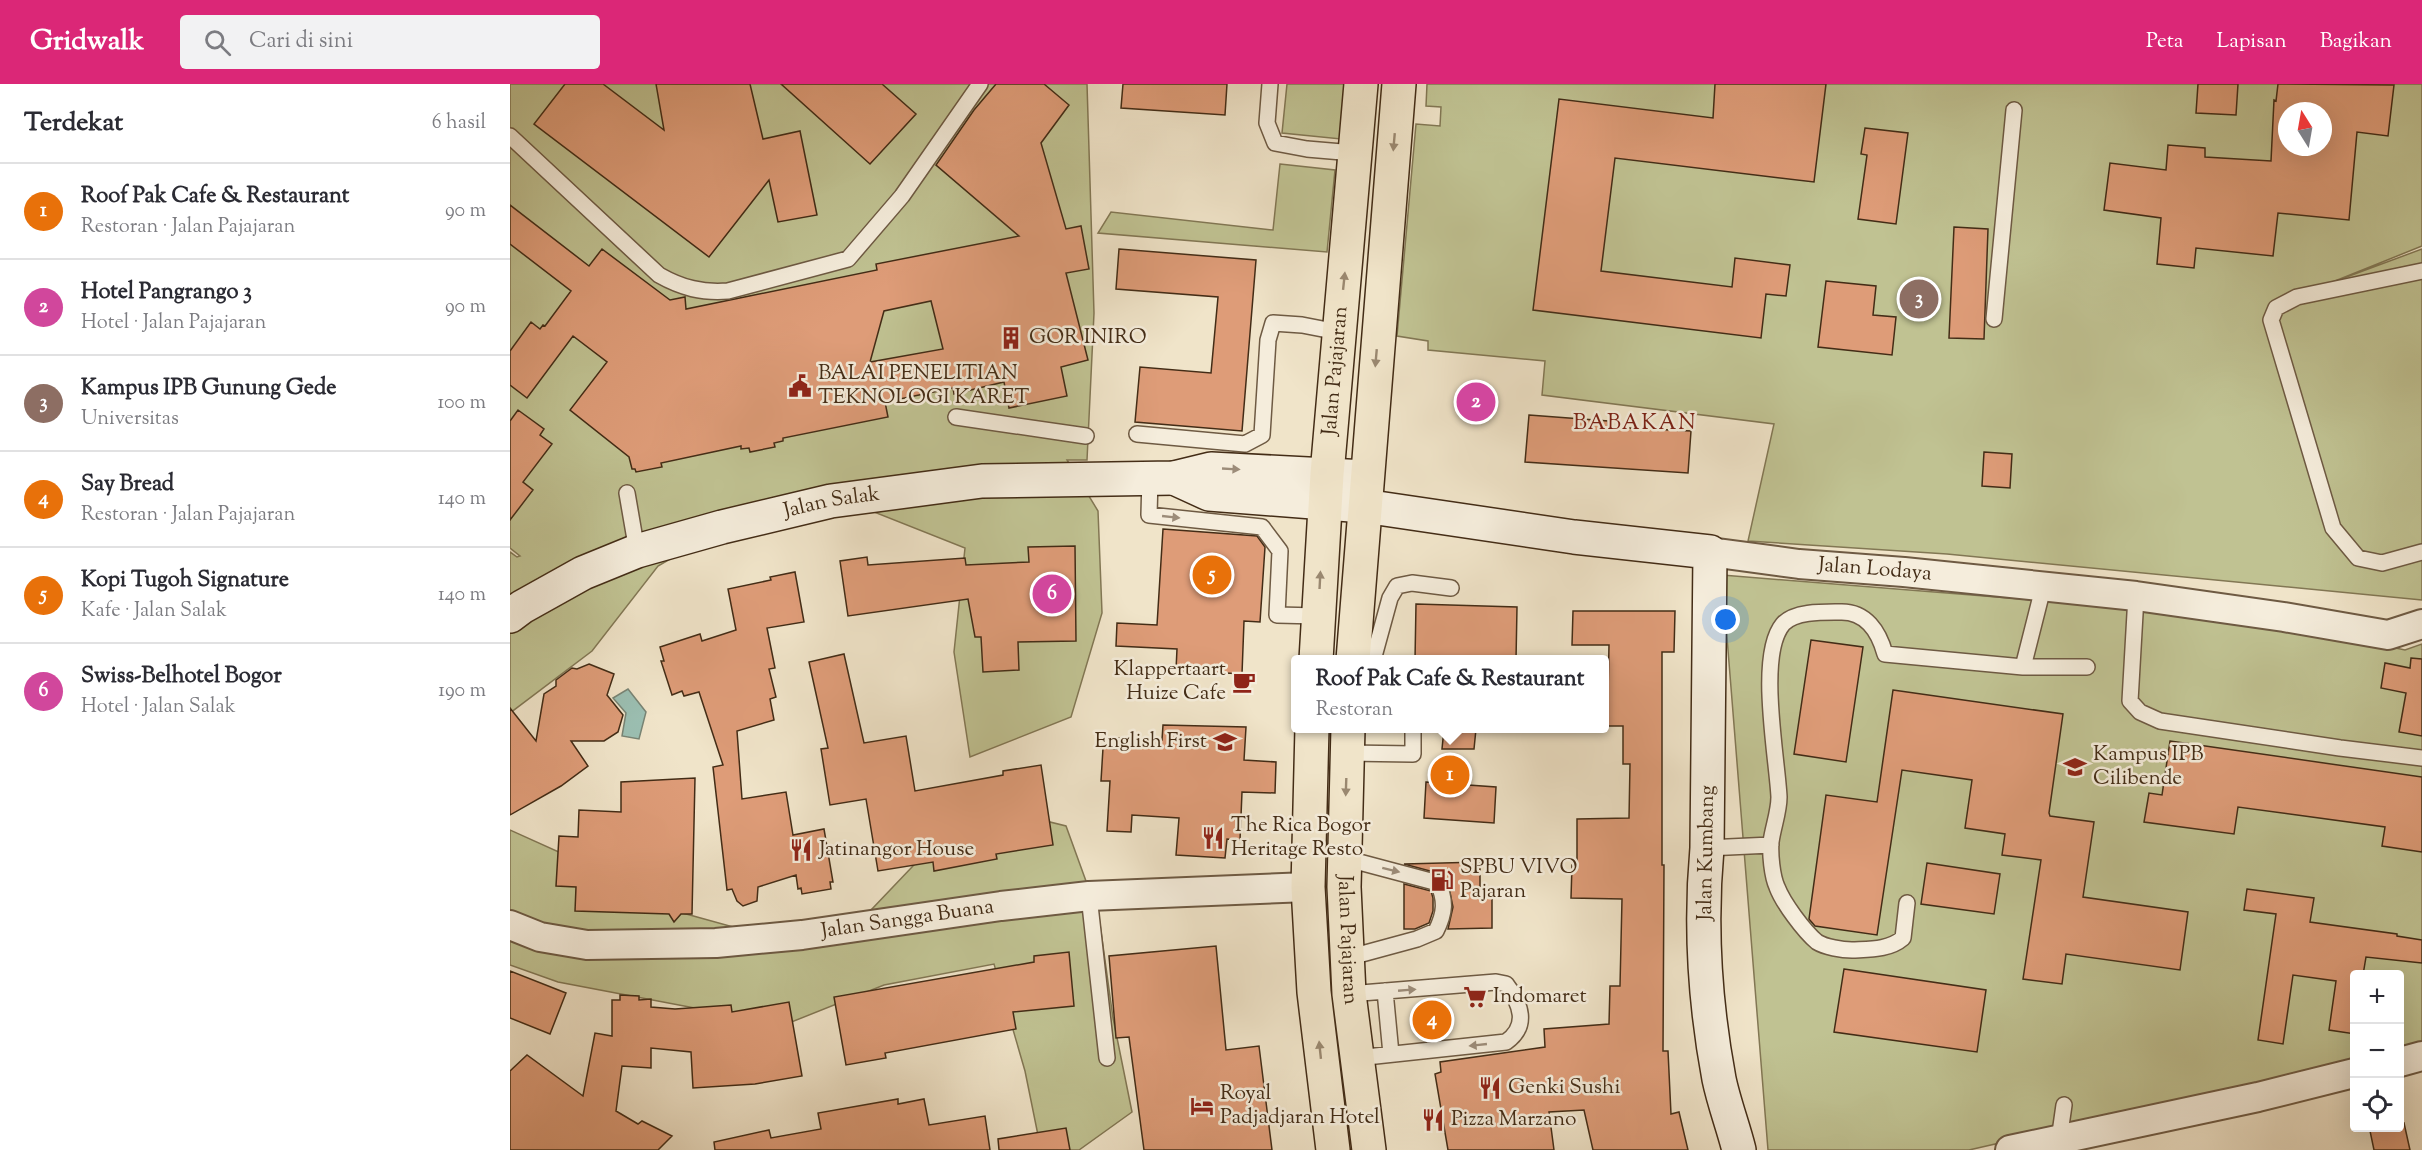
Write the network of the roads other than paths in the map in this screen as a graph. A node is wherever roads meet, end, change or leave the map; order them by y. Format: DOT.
graph roads {
  1 [pos="980,84"];
  2 [pos="1270,84"];
  3 [pos="1361,84"];
  4 [pos="1399,84"];
  5 [pos="2014,110"];
  6 [pos="510,136"];
  7 [pos="1354,153"];
  8 [pos="2422,271"];
  9 [pos="1994,319"];
  10 [pos="1338,332"];
  11 [pos="956,417"];
  12 [pos="1137,434"];
  13 [pos="1086,435"];
  14 [pos="1162,478"];
  15 [pos="1326,488"];
  16 [pos="1365,492"];
  17 [pos="627,493"];
  18 [pos="637,551"];
  19 [pos="1710,552"];
  20 [pos="2422,552"];
  21 [pos="1451,588"];
  22 [pos="2043,588"];
  23 [pos="2136,596"];
  24 [pos="510,616"];
  25 [pos="1318,616"];
  26 [pos="2422,624"];
  27 [pos="1316,655"];
  28 [pos="1353,655"];
  29 [pos="1374,655"];
  30 [pos="2023,667"];
  31 [pos="2087,667"];
  32 [pos="1312,733"];
  33 [pos="1413,733"];
  34 [pos="1348,741"];
  35 [pos="2422,758"];
  36 [pos="1771,845"];
  37 [pos="1707,849"];
  38 [pos="1344,858"];
  39 [pos="1308,887"];
  40 [pos="1089,896"];
  41 [pos="1907,903"];
  42 [pos="510,925"];
  43 [pos="1347,958"];
  44 [pos="1385,992"];
  45 [pos="1349,994"];
  46 [pos="1391,1054"];
  47 [pos="2422,1056"];
  48 [pos="1357,1058"];
  49 [pos="1107,1059"];
  50 [pos="2404,1061"];
  51 [pos="2350,1074"];
  52 [pos="2064,1105"];
  53 [pos="2059,1140"];
  54 [pos="1333,1150"];
  55 [pos="1369,1150"];
  56 [pos="1739,1150"];
  57 [pos="2010,1150"];
  1 -- 6 [label="lane"];
  2 -- 7 [label="lane"];
  3 -- 7 [label="highway, Jalan Pajajaran"];
  4 -- 16 [label="highway, Jalan Pajajaran, one-way"];
  5 -- 9 [label="lane"];
  10 -- 7 [label="highway, Jalan Pajajaran, one-way"];
  8 -- 20 [label="lane"];
  10 -- 12 [label="lane"];
  10 -- 15 [label="highway, Jalan Pajajaran"];
  11 -- 13 [label="lane"];
  14 -- 15 [label="street, Jalan Salak"];
  14 -- 18 [label="street, Jalan Salak"];
  14 -- 25 [label="lane, one-way"];
  15 -- 16 [label="street, Jalan Salak"];
  25 -- 15 [label="highway, Jalan Pajajaran, one-way"];
  16 -- 19 [label="street, Jalan Lodaya"];
  16 -- 28 [label="highway, Jalan Pajajaran"];
  17 -- 18 [label="lane"];
  18 -- 24 [label="street, Jalan Salak"];
  19 -- 22 [label="street, Jalan Lodaya"];
  19 -- 37 [label="street, Jalan Kumbang"];
  21 -- 29 [label="lane"];
  22 -- 23 [label="street, Jalan Lodaya"];
  22 -- 30 [label="lane"];
  23 -- 26 [label="street, Jalan Lodaya"];
  23 -- 35 [label="lane"];
  25 -- 27 [label="highway, Jalan Pajajaran"];
  30 -- 31 [label="lane"];
  30 -- 36 [label="lane"];
  32 -- 39 [label="highway, Jalan Pajajaran"];
  33 -- 34 [label="lane"];
  34 -- 38 [label="highway, Jalan Pajajaran, one-way"];
  36 -- 37 [label="lane"];
  36 -- 41 [label="lane"];
  37 -- 56 [label="street, Jalan Kumbang"];
  38 -- 43 [label="highway, Jalan Pajajaran"];
  38 -- 43 [label="lane, one-way"];
  39 -- 40 [label="street, Jalan Sangga Buana"];
  54 -- 39 [label="highway, Jalan Pajajaran, one-way"];
  40 -- 42 [label="street, Jalan Sangga Buana"];
  40 -- 49 [label="lane"];
  43 -- 45 [label="highway, Jalan Pajajaran"];
  44 -- 45 [label="lane"];
  44 -- 46 [label="lane"];
  44 -- 46 [label="lane, one-way"];
  45 -- 48 [label="highway, Jalan Pajajaran"];
  46 -- 48 [label="lane"];
  47 -- 50 [label="street"];
  48 -- 55 [label="highway, Jalan Pajajaran"];
  51 -- 53 [label="street"];
  52 -- 53 [label="lane"];
  53 -- 57 [label="street"];
}
